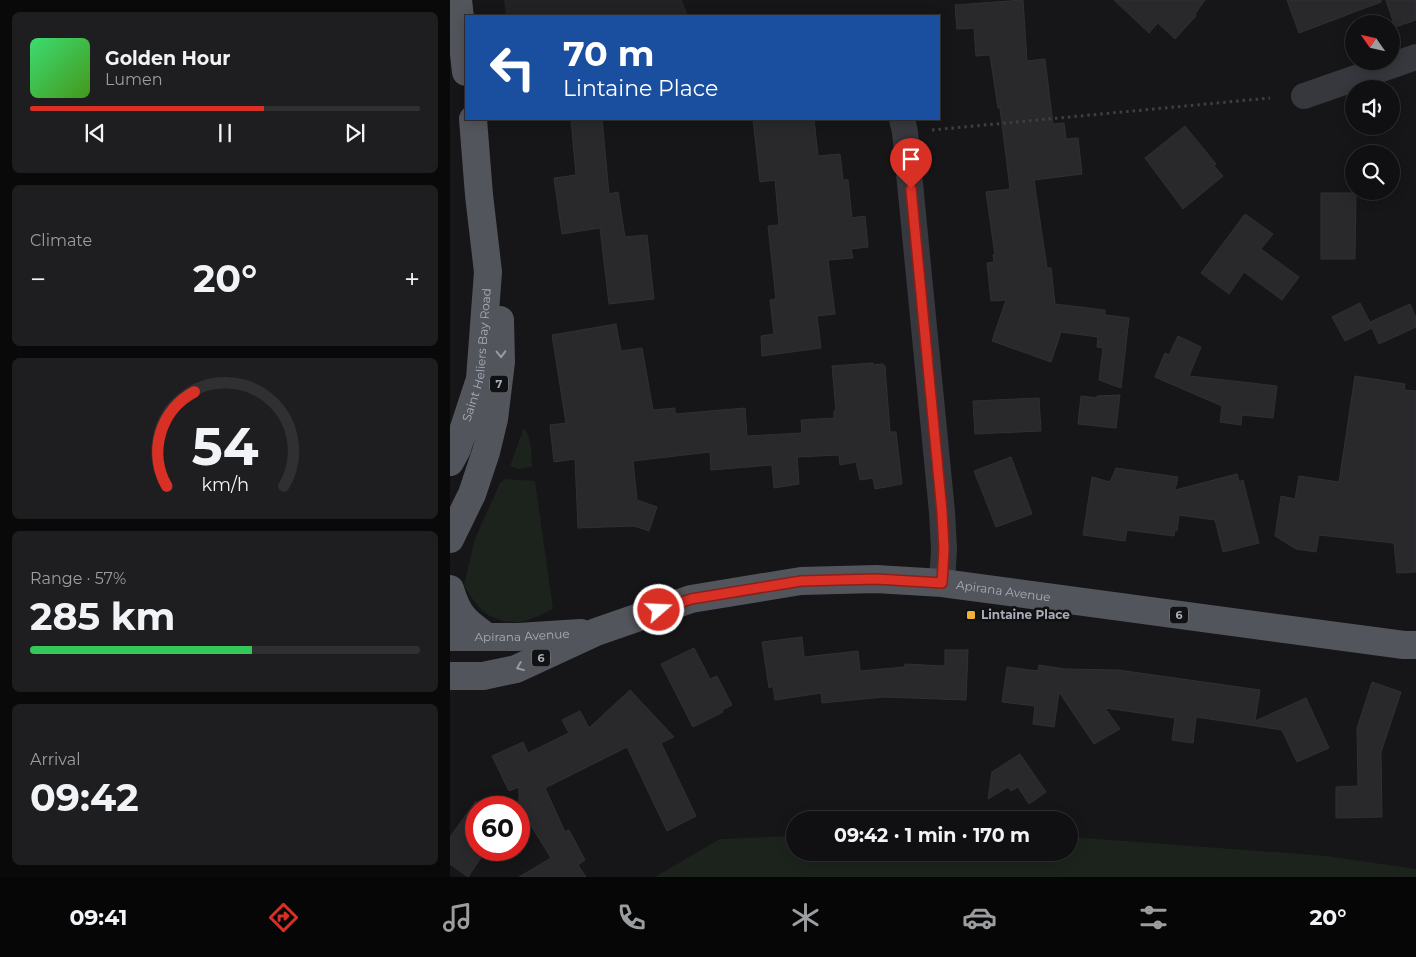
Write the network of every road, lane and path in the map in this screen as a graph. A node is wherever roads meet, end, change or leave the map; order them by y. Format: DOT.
graph roads {
  1 [pos="458,0"];
  2 [pos="1416,57"];
  3 [pos="465,63"];
  4 [pos="1304,96"];
  5 [pos="1270,98"];
  6 [pos="473,120"];
  7 [pos="902,120"];
  8 [pos="930,130"];
  9 [pos="488,272"];
  10 [pos="452,460"];
  11 [pos="472,494"];
  12 [pos="450,539"];
  13 [pos="450,562"];
  14 [pos="942,583"];
  15 [pos="450,589"];
  16 [pos="596,632"];
  17 [pos="450,637"];
  18 [pos="487,637"];
  19 [pos="1416,645"];
  20 [pos="450,676"];
  21 [pos="483,676"];
  22 [pos="450,687"];
  1 -- 3 [label="main road"];
  2 -- 4 [label="street"];
  5 -- 8 [label="path"];
  6 -- 9 [label="main road, Saint Heliers Bay Road / 7"];
  7 -- 14 [label="street"];
  9 -- 10 [label="main road, Saint Heliers Bay Road / 7"];
  9 -- 11 [label="main road, Saint Heliers Bay Road / 7, one-way"];
  11 -- 12 [label="main road, Saint Heliers Bay Road"];
  11 -- 13 [label="main road, 7"];
  14 -- 16 [label="main road, Apirana Avenue / 6"];
  14 -- 19 [label="main road, Apirana Avenue / 6"];
  15 -- 18 [label="main road"];
  16 -- 18 [label="main road, Apirana Avenue / 6"];
  16 -- 21 [label="main road, Apirana Avenue / 6, one-way"];
  17 -- 18 [label="main road, Apirana Avenue / 6"];
  20 -- 21 [label="main road, Apirana Avenue"];
  21 -- 22 [label="main road, 6"];
}
